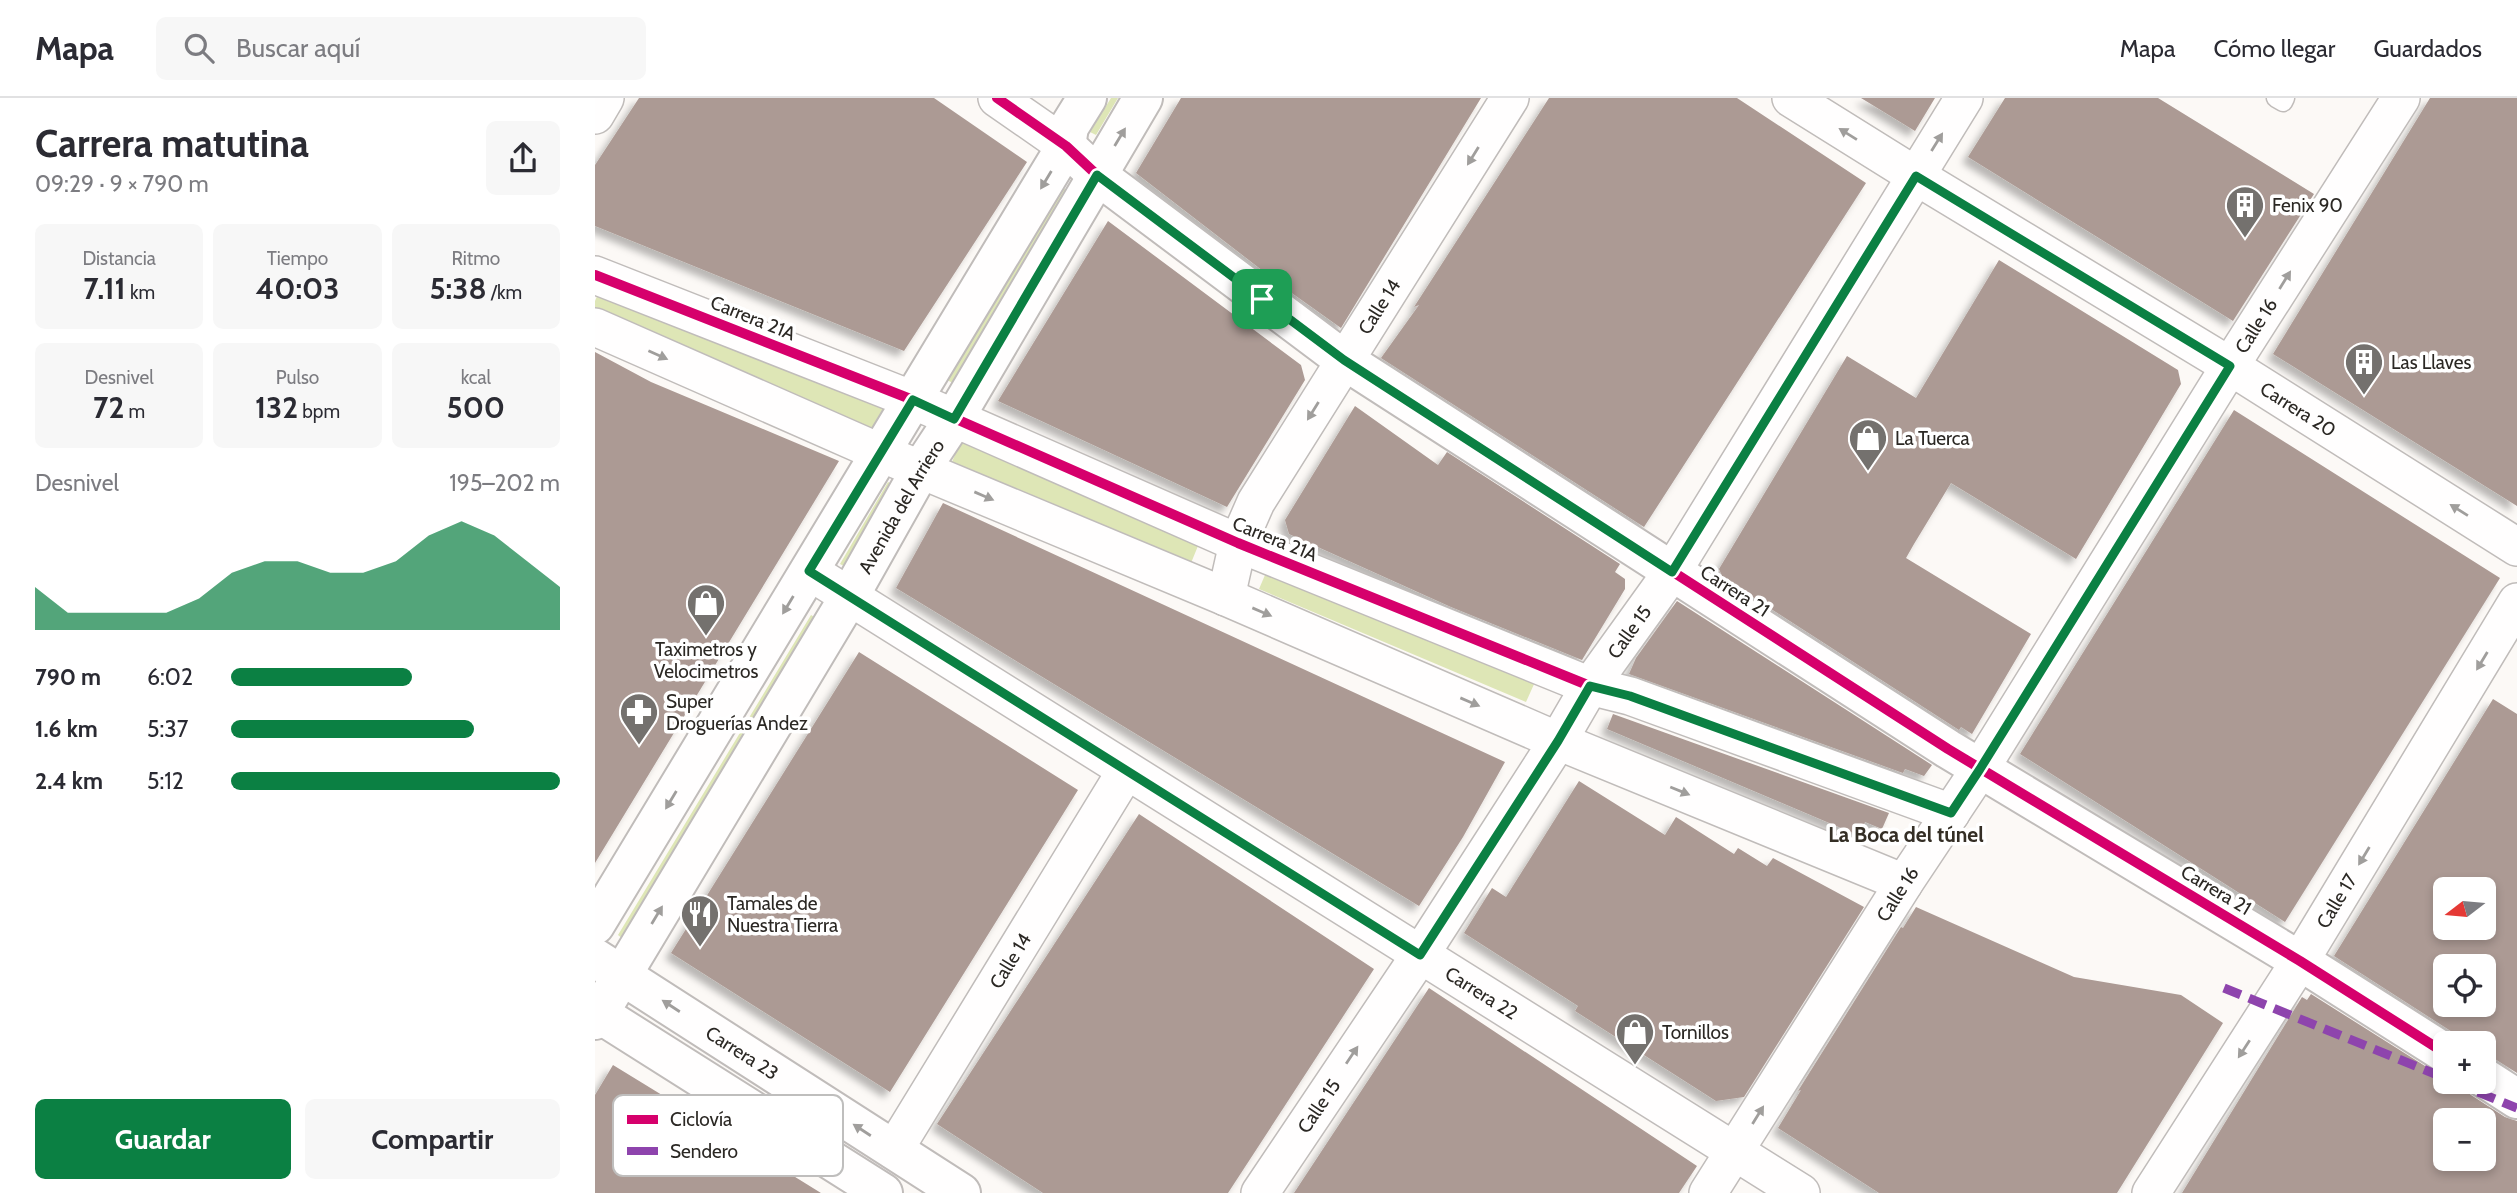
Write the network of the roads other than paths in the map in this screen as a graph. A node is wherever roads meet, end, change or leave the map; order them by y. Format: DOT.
graph roads {
  1 [pos="605,98"];
  2 [pos="997,98"];
  3 [pos="1087,98"];
  4 [pos="1143,98"];
  5 [pos="1510,98"];
  6 [pos="1791,98"];
  7 [pos="1964,98"];
  8 [pos="2276,98"];
  9 [pos="2285,98"];
  10 [pos="2401,98"];
  11 [pos="595,115"];
  12 [pos="1066,146"];
  13 [pos="1097,175"];
  14 [pos="1916,176"];
  15 [pos="595,275"];
  16 [pos="595,327"];
  17 [pos="1344,360"];
  18 [pos="2230,366"];
  19 [pos="913,400"];
  20 [pos="954,419"];
  21 [pos="881,453"];
  22 [pos="921,469"];
  23 [pos="1238,543"];
  24 [pos="2517,547"];
  25 [pos="809,571"];
  26 [pos="1672,572"];
  27 [pos="849,597"];
  28 [pos="1226,597"];
  29 [pos="2517,602"];
  30 [pos="1590,686"];
  31 [pos="1558,741"];
  32 [pos="1980,769"];
  33 [pos="1126,771"];
  34 [pos="1951,813"];
  35 [pos="1904,883"];
  36 [pos="595,925"];
  37 [pos="1420,955"];
  38 [pos="2301,961"];
  39 [pos="608,966"];
  40 [pos="596,1015"];
  41 [pos="2433,1045"];
  42 [pos="2496,1085"];
  43 [pos="724,1095"];
  44 [pos="809,1095"];
  45 [pos="2517,1099"];
  46 [pos="843,1117"];
  47 [pos="894,1150"];
  48 [pos="1735,1152"];
  49 [pos="843,1170"];
  50 [pos="877,1191"];
  51 [pos="961,1193"];
  52 [pos="1259,1193"];
  53 [pos="1708,1193"];
  54 [pos="1801,1193"];
  55 [pos="2151,1193"];
  1 -- 11 [label="street"];
  2 -- 12 [label="street, Carrera 21"];
  3 -- 12 [label="street"];
  13 -- 4 [label="street, Avenida del Arriero, one-way"];
  5 -- 17 [label="street, Calle 14, one-way"];
  14 -- 6 [label="street, Carrera 20, one-way"];
  14 -- 7 [label="street, Calle 15, one-way"];
  8 -- 9 [label="lane"];
  18 -- 10 [label="street, Calle 16, one-way"];
  12 -- 13 [label="street, Carrera 21"];
  12 -- 19 [label="street, one-way"];
  13 -- 17 [label="street, Carrera 21"];
  13 -- 20 [label="street, Avenida del Arriero"];
  14 -- 18 [label="street, Carrera 20"];
  14 -- 26 [label="street, Calle 15"];
  15 -- 19 [label="street, Carrera 21A"];
  16 -- 21 [label="street, one-way"];
  17 -- 23 [label="street, Calle 14, one-way"];
  17 -- 26 [label="street, Carrera 21"];
  24 -- 18 [label="street, Carrera 20, one-way"];
  18 -- 32 [label="street, Calle 16"];
  19 -- 20 [label="street, Carrera 21A"];
  19 -- 21 [label="street"];
  20 -- 22 [label="street, Avenida del Arriero"];
  20 -- 23 [label="street, Carrera 21A"];
  21 -- 22 [label="street"];
  21 -- 25 [label="street"];
  22 -- 27 [label="street, Avenida del Arriero"];
  22 -- 28 [label="street, one-way"];
  23 -- 28 [label="street, Calle 14"];
  23 -- 30 [label="street, Carrera 21A"];
  25 -- 27 [label="street, Carrera 22"];
  25 -- 36 [label="street, one-way"];
  26 -- 30 [label="street, Calle 15"];
  26 -- 32 [label="street, Carrera 21"];
  27 -- 33 [label="street, Carrera 22"];
  39 -- 27 [label="street, Avenida del Arriero, one-way"];
  28 -- 31 [label="street, one-way"];
  29 -- 38 [label="street, Calle 17, one-way"];
  30 -- 31 [label="street, Calle 15"];
  30 -- 34 [label="street, Carrera 21A"];
  31 -- 35 [label="street, one-way"];
  31 -- 37 [label="street, Calle 15"];
  32 -- 34 [label="street, Calle 16"];
  32 -- 38 [label="street, Carrera 21"];
  33 -- 37 [label="street, Carrera 22"];
  33 -- 47 [label="street, Calle 14"];
  34 -- 35 [label="street, Calle 16"];
  48 -- 35 [label="street, Calle 16, one-way"];
  37 -- 48 [label="street, Carrera 22"];
  52 -- 37 [label="street, Calle 15, one-way"];
  38 -- 41 [label="street, Carrera 21"];
  38 -- 55 [label="street, Calle 17, one-way"];
  39 -- 40 [label="street, Avenida del Arriero"];
  44 -- 39 [label="street, Carrera 23, one-way"];
  40 -- 43 [label="street"];
  42 -- 45 [label="street"];
  47 -- 46 [label="street, Carrera 23, one-way"];
  47 -- 51 [label="street, Carrera 23"];
  48 -- 53 [label="street, Calle 16"];
  48 -- 54 [label="street, Carrera 22"];
  49 -- 50 [label="street"];
}
